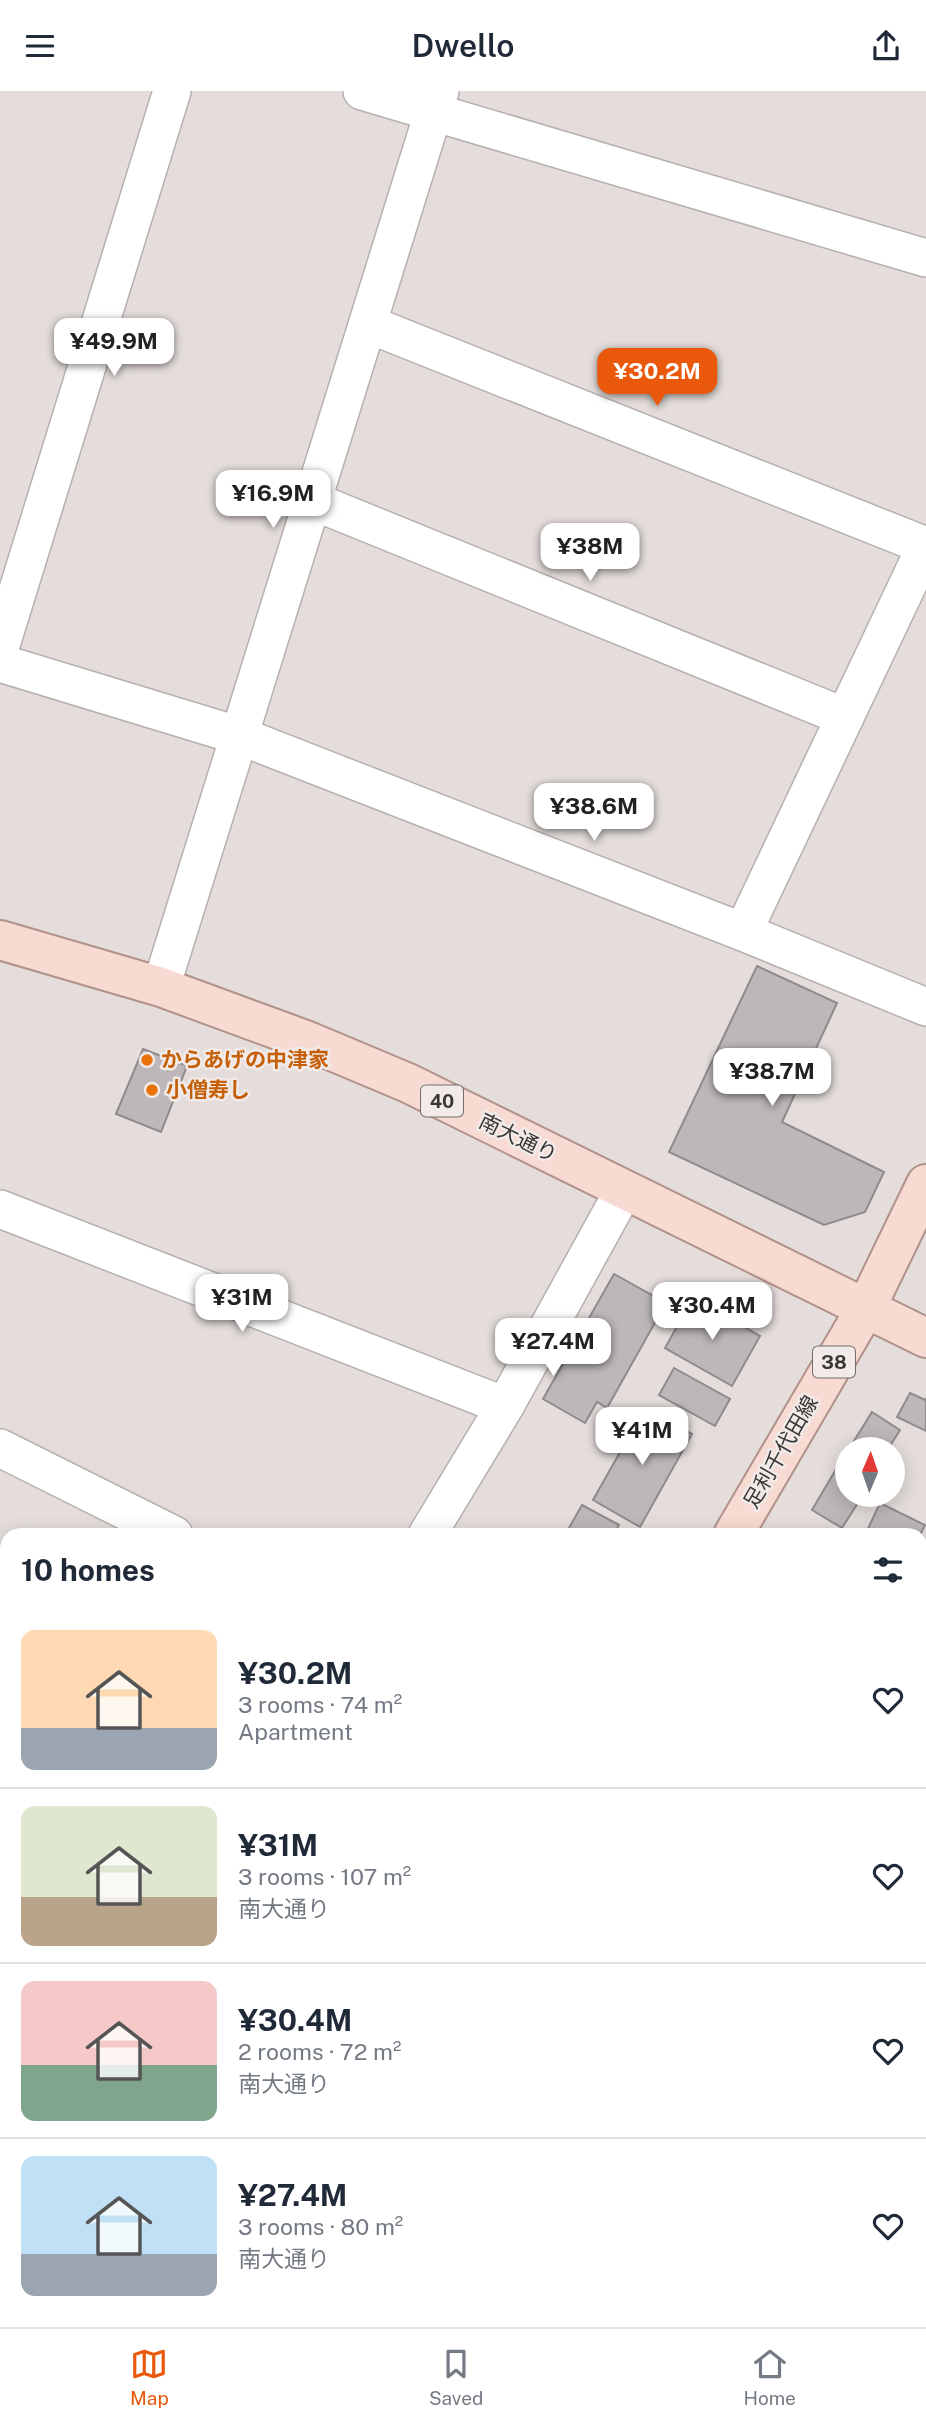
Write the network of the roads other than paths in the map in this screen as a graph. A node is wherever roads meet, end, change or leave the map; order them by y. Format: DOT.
graph roads {
  1 [pos="172,91"];
  2 [pos="362,91"];
  3 [pos="437,102"];
  4 [pos="926,258"];
  5 [pos="368,324"];
  6 [pos="313,502"];
  7 [pos="926,546"];
  8 [pos="0,648"];
  9 [pos="0,663"];
  10 [pos="845,717"];
  11 [pos="240,736"];
  12 [pos="743,932"];
  13 [pos="0,940"];
  14 [pos="161,987"];
  15 [pos="926,1007"];
  16 [pos="926,1184"];
  17 [pos="624,1190"];
  18 [pos="0,1209"];
  19 [pos="866,1308"];
  20 [pos="926,1338"];
  21 [pos="505,1406"];
  22 [pos="0,1448"];
  23 [pos="160,1528"];
  24 [pos="431,1528"];
  25 [pos="737,1528"];
  1 -- 8 [label="street"];
  2 -- 3 [label="street"];
  3 -- 4 [label="street"];
  3 -- 5 [label="street"];
  5 -- 6 [label="street"];
  5 -- 7 [label="street"];
  6 -- 10 [label="street"];
  6 -- 11 [label="street"];
  7 -- 10 [label="street"];
  9 -- 11 [label="street"];
  10 -- 12 [label="street"];
  11 -- 12 [label="street"];
  11 -- 14 [label="street"];
  12 -- 15 [label="street"];
  13 -- 14 [label="main road, 南大通り / 40"];
  14 -- 17 [label="main road, 南大通り / 40"];
  16 -- 19 [label="main road, 足利千代田線 / 38"];
  17 -- 19 [label="main road, 南大通り / 40"];
  17 -- 21 [label="street"];
  18 -- 21 [label="street"];
  19 -- 20 [label="main road, 40"];
  19 -- 25 [label="main road, 足利千代田線 / 38"];
  21 -- 24 [label="street"];
  22 -- 23 [label="street"];
}
